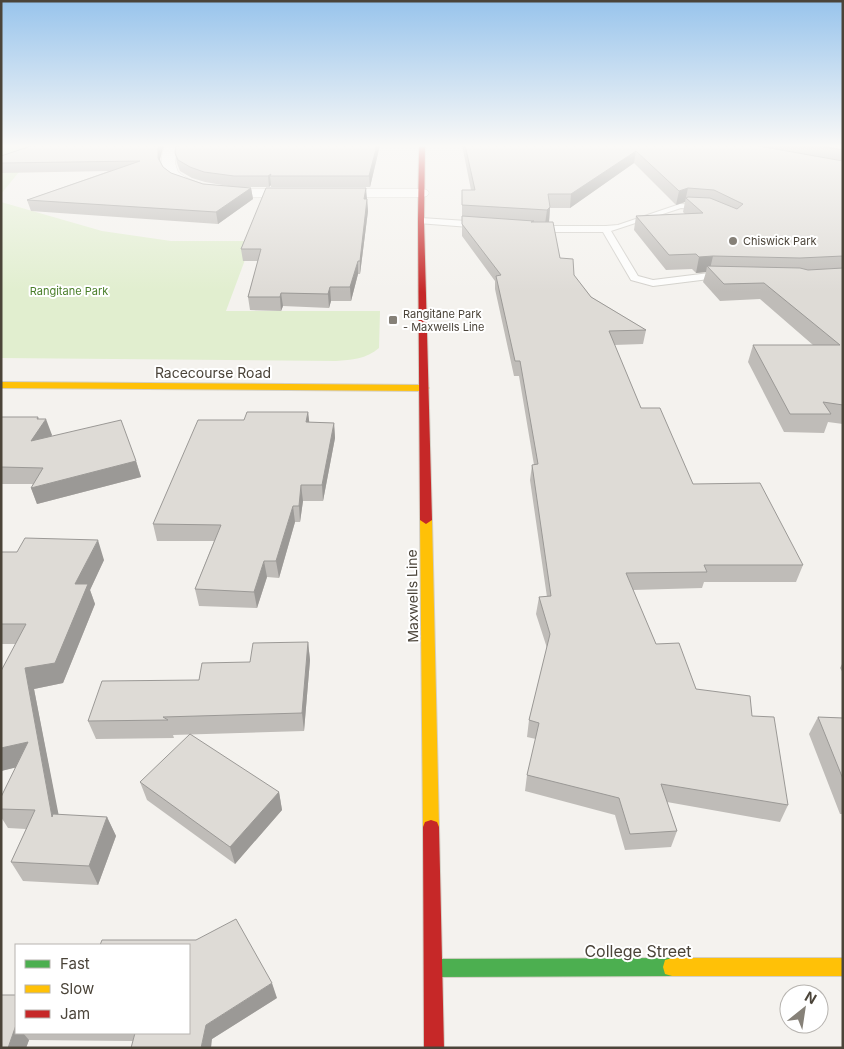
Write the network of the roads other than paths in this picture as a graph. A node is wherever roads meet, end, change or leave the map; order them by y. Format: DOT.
graph roads {
  1 [pos="422,193"];
  2 [pos="711,209"];
  3 [pos="421,221"];
  4 [pos="489,226"];
  5 [pos="526,228"];
  6 [pos="606,229"];
  7 [pos="737,277"];
  8 [pos="1,385"];
  9 [pos="424,388"];
  10 [pos="843,967"];
  11 [pos="433,968"];
  12 [pos="434,1048"];
  1 -- 3 [label="main road, Maxwells Line"];
  2 -- 6 [label="lane"];
  3 -- 4 [label="lane"];
  3 -- 9 [label="main road, Maxwells Line"];
  5 -- 6 [label="lane"];
  6 -- 7 [label="lane"];
  8 -- 9 [label="main road, Racecourse Road"];
  9 -- 11 [label="main road, Maxwells Line"];
  10 -- 11 [label="main road, College Street"];
  11 -- 12 [label="main road, Maxwells Line"];
}
